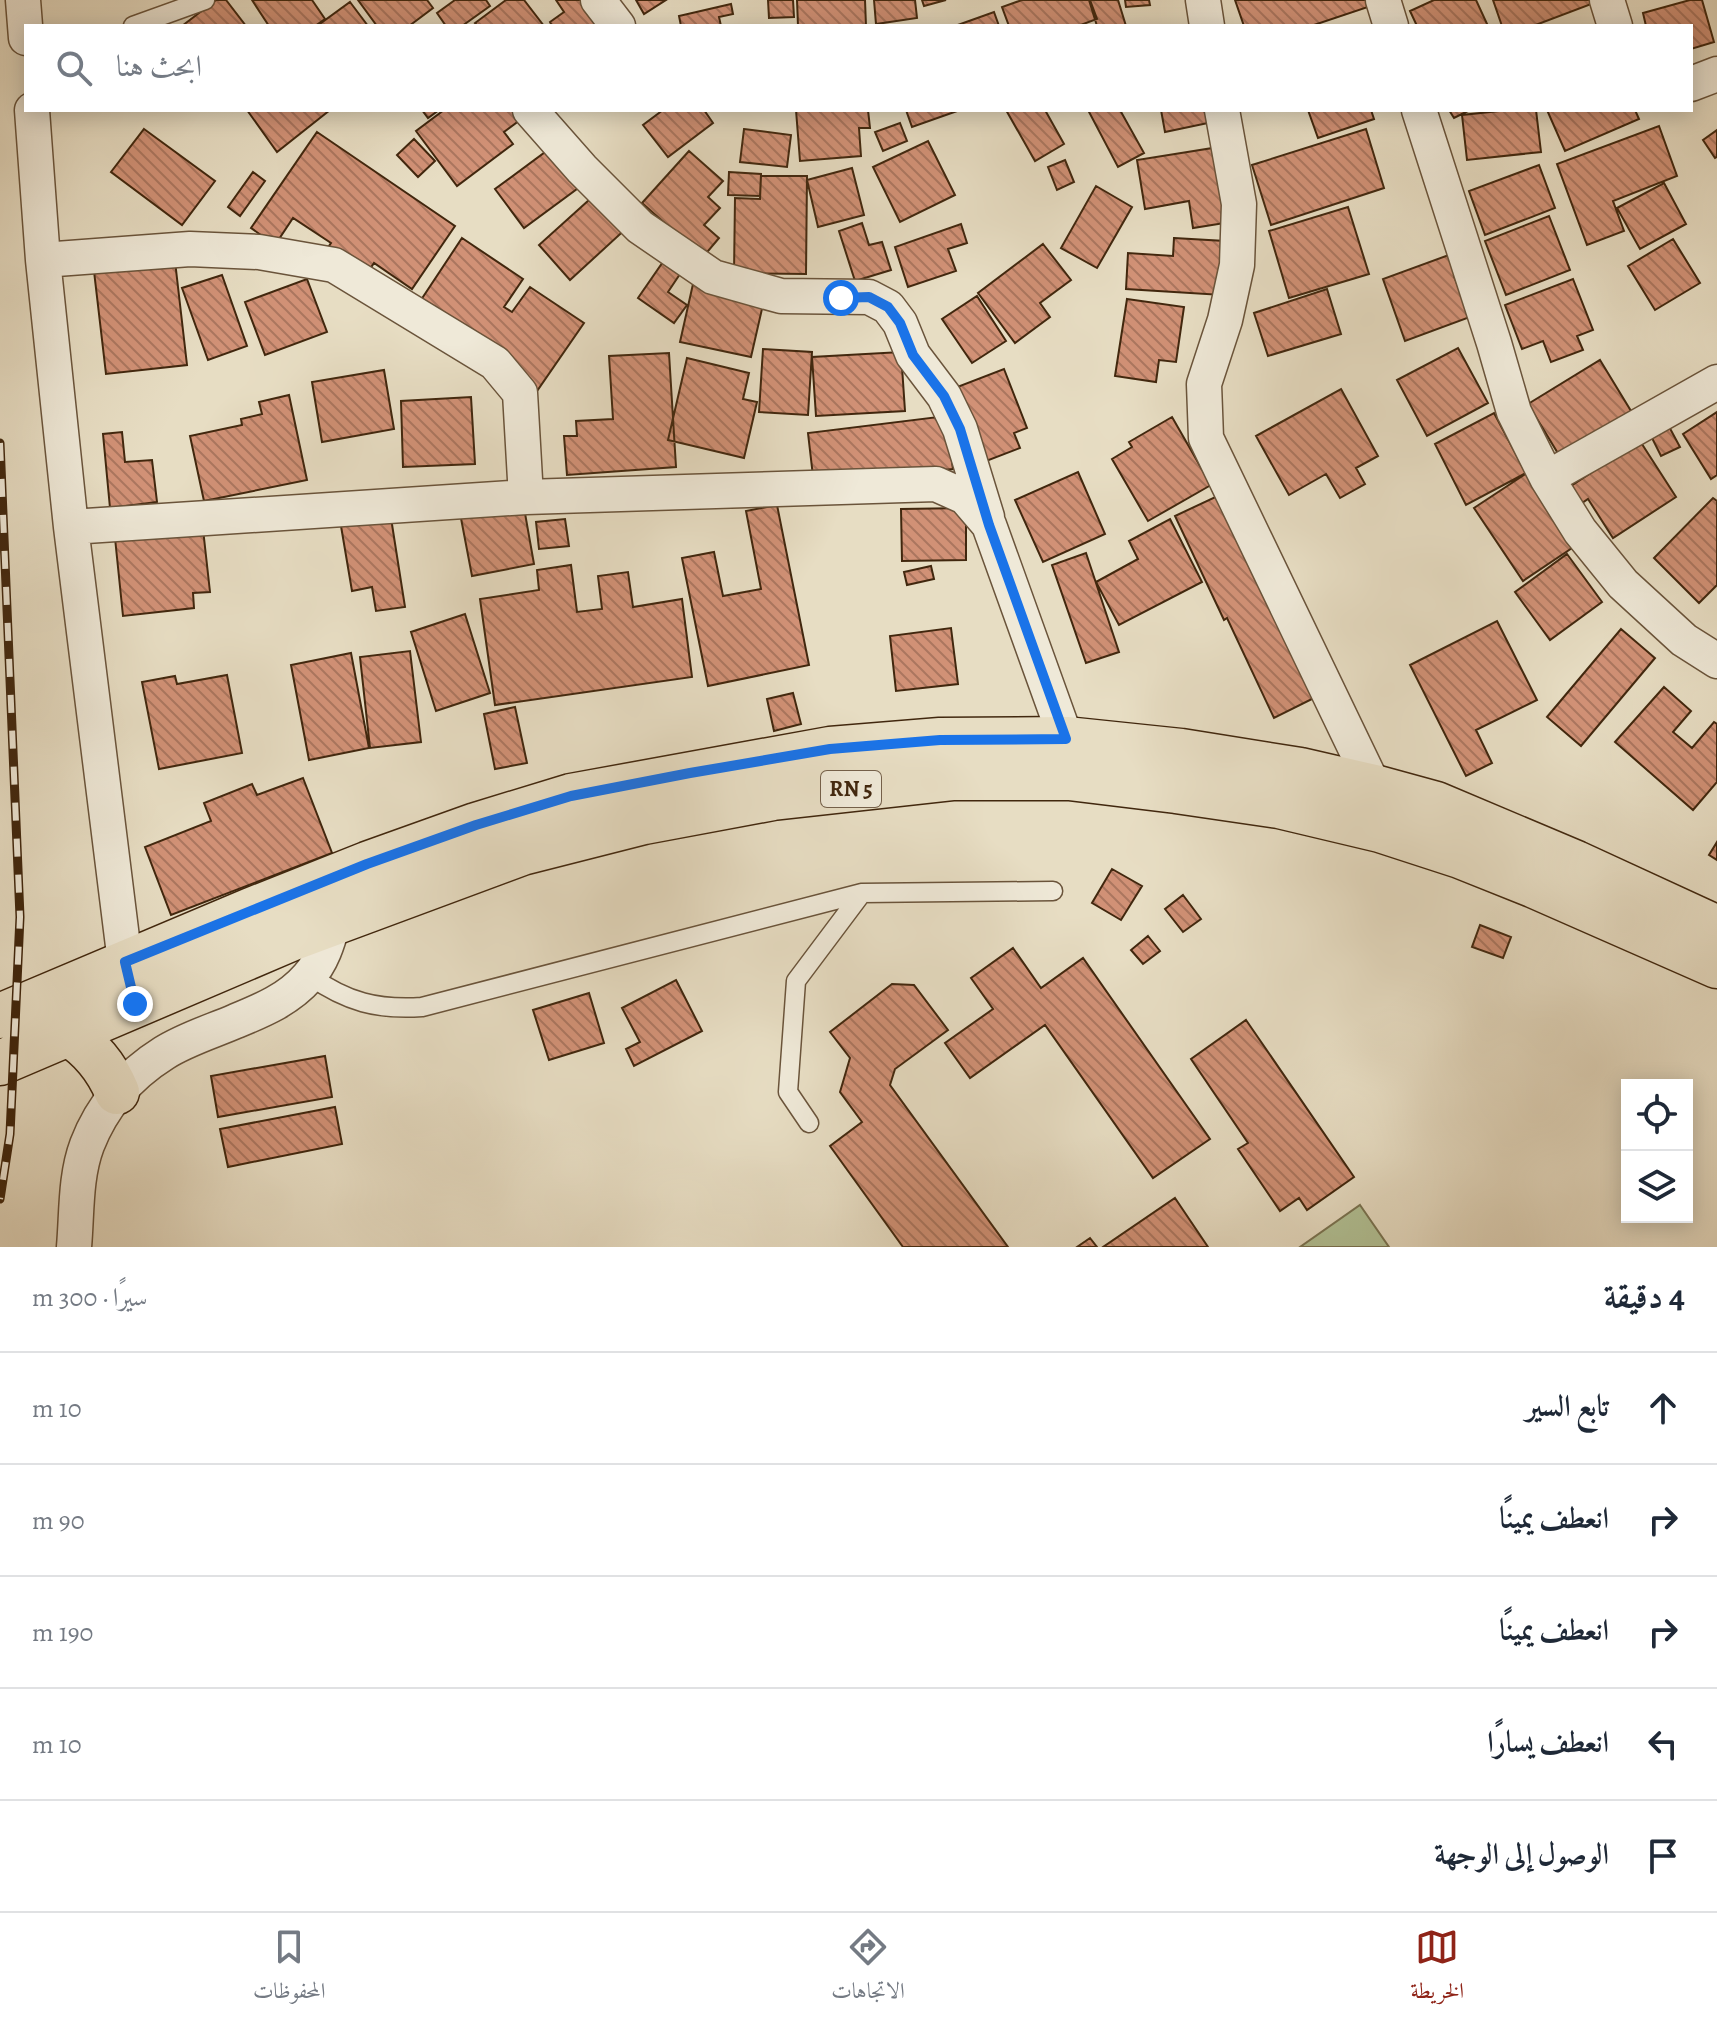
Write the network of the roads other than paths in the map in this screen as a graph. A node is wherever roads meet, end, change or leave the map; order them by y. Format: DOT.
graph roads {
  1 [pos="23,0"];
  2 [pos="205,0"];
  3 [pos="598,0"];
  4 [pos="1203,0"];
  5 [pos="1383,0"];
  6 [pos="1607,0"];
  7 [pos="25,24"];
  8 [pos="139,24"];
  9 [pos="616,24"];
  10 [pos="1207,24"];
  11 [pos="1390,24"];
  12 [pos="1614,24"];
  13 [pos="1717,74"];
  14 [pos="1693,83"];
  15 [pos="32,112"];
  16 [pos="532,112"];
  17 [pos="1222,112"];
  18 [pos="1420,112"];
  19 [pos="43,260"];
  20 [pos="1717,382"];
  21 [pos="1547,478"];
  22 [pos="526,497"];
  23 [pos="989,525"];
  24 [pos="71,527"];
  25 [pos="1717,661"];
  26 [pos="1066,739"];
  27 [pos="1374,787"];
  28 [pos="1053,891"];
  29 [pos="862,893"];
  30 [pos="333,923"];
  31 [pos="1717,928"];
  32 [pos="125,962"];
  33 [pos="1717,966"];
  34 [pos="310,976"];
  35 [pos="135,1004"];
  36 [pos="0,1016"];
  37 [pos="68,1033"];
  38 [pos="0,1063"];
  39 [pos="117,1092"];
  40 [pos="809,1123"];
  41 [pos="74,1247"];
  1 -- 7 [label="street"];
  2 -- 8 [label="lane"];
  3 -- 9 [label="street"];
  4 -- 10 [label="street"];
  5 -- 11 [label="street"];
  6 -- 12 [label="street"];
  13 -- 14 [label="street"];
  15 -- 19 [label="street"];
  16 -- 23 [label="street"];
  17 -- 27 [label="street"];
  18 -- 21 [label="street"];
  19 -- 22 [label="street"];
  19 -- 24 [label="street"];
  20 -- 21 [label="street"];
  21 -- 25 [label="street"];
  22 -- 23 [label="street"];
  22 -- 24 [label="street"];
  23 -- 26 [label="street"];
  24 -- 32 [label="street"];
  26 -- 27 [label="main road, RN 5"];
  26 -- 32 [label="main road, RN 5"];
  27 -- 31 [label="main road, RN 5"];
  28 -- 29 [label="lane"];
  29 -- 34 [label="lane"];
  29 -- 40 [label="lane"];
  30 -- 33 [label="main road, RN 5"];
  30 -- 34 [label="street"];
  30 -- 35 [label="main road, RN 5"];
  32 -- 35 [label="street"];
  32 -- 36 [label="main road, RN 5"];
  34 -- 39 [label="street"];
  35 -- 37 [label="main road, RN 5"];
  37 -- 38 [label="main road, RN 5"];
  37 -- 39 [label="main road"];
  39 -- 41 [label="street"];
}
